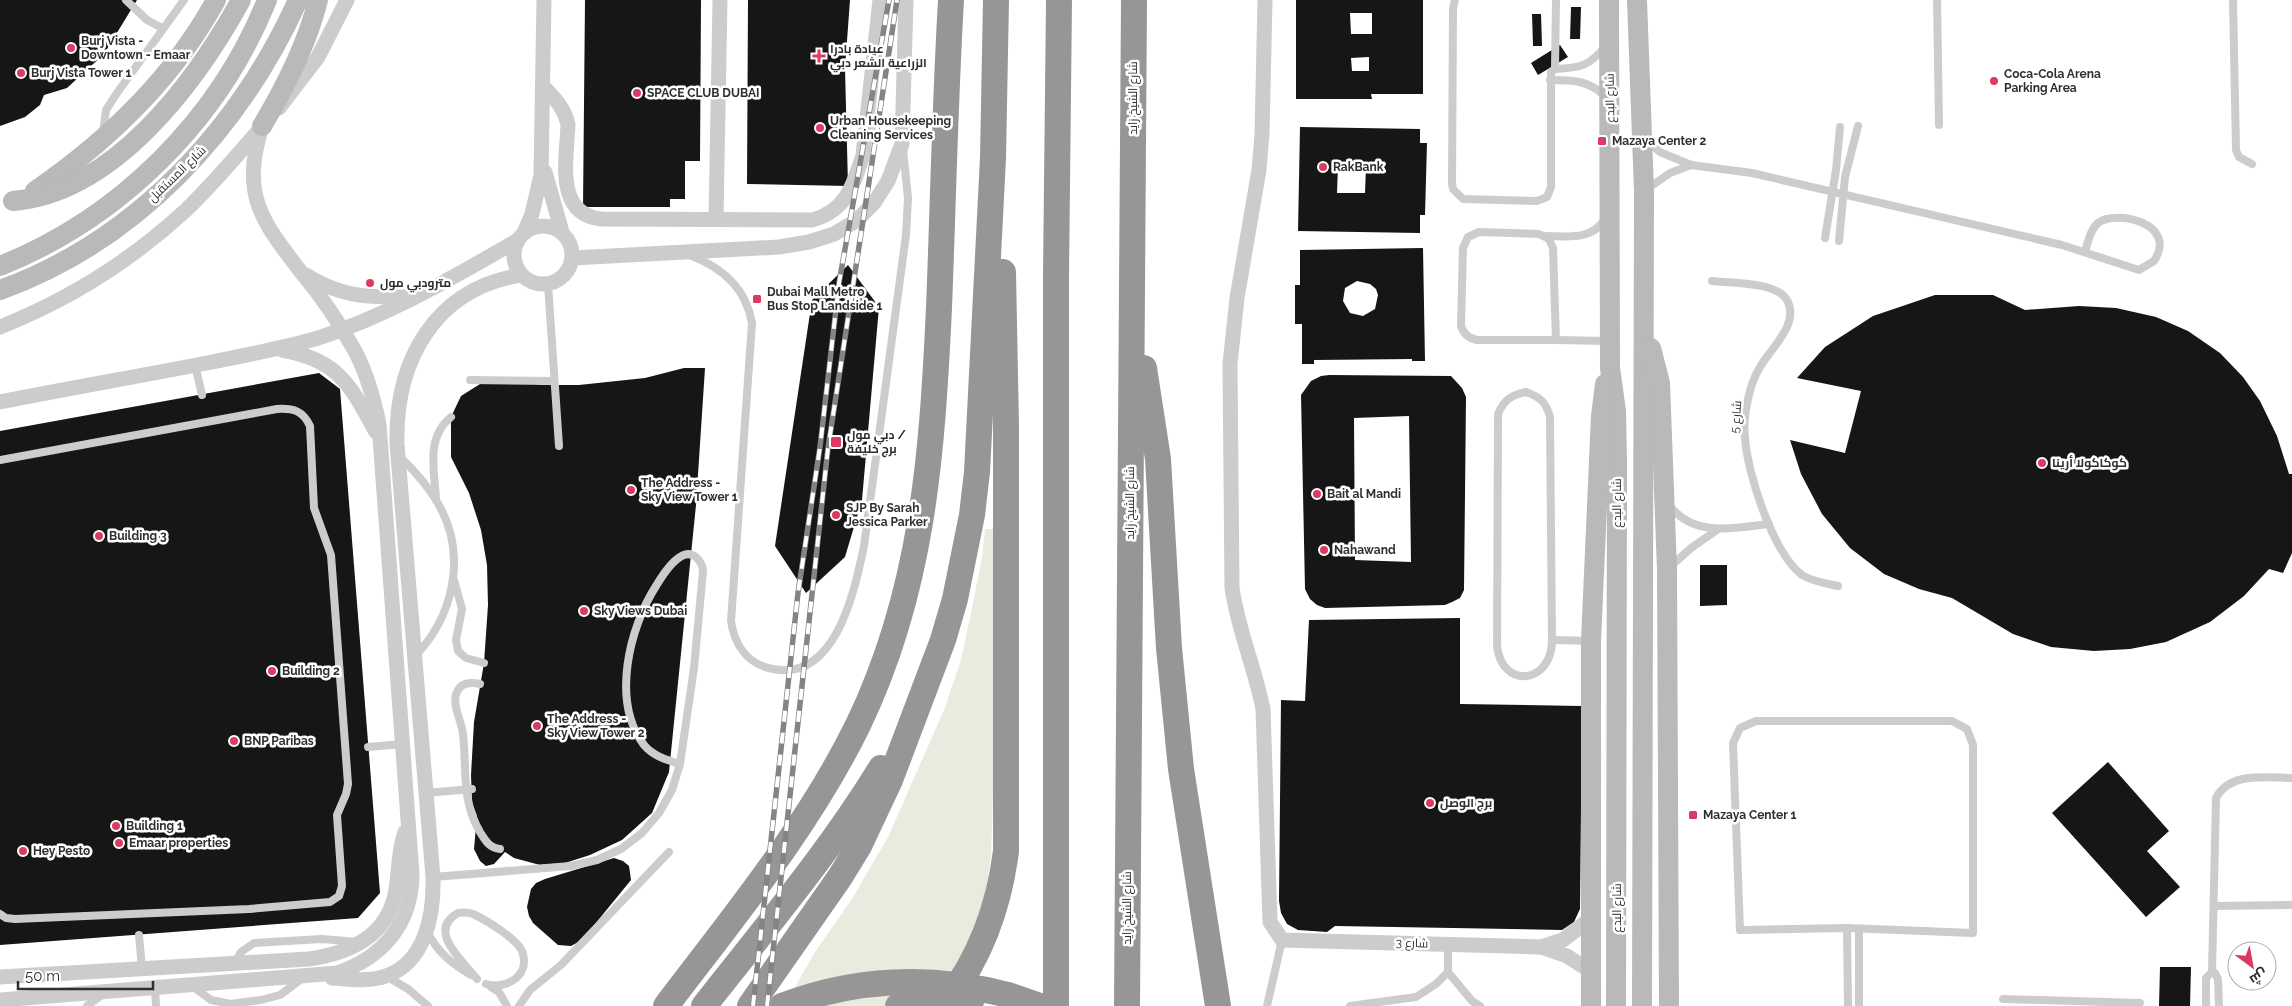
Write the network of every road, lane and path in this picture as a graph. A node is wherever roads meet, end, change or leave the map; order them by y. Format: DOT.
graph roads {
  1 [pos="126,0"];
  2 [pos="184,0"];
  3 [pos="216,0"];
  4 [pos="241,0"];
  5 [pos="267,0"];
  6 [pos="298,0"];
  7 [pos="318,0"];
  8 [pos="346,0"];
  9 [pos="544,0"];
  10 [pos="720,0"];
  11 [pos="880,0"];
  12 [pos="906,0"];
  13 [pos="951,0"];
  14 [pos="996,0"];
  15 [pos="1059,0"];
  16 [pos="1134,0"];
  17 [pos="1265,0"];
  18 [pos="1455,0"];
  19 [pos="1556,0"];
  20 [pos="1609,0"];
  21 [pos="1637,0"];
  22 [pos="1937,0"];
  23 [pos="2232,0"];
  24 [pos="162,28"];
  25 [pos="1610,42"];
  26 [pos="1555,69"];
  27 [pos="1550,80"];
  28 [pos="543,86"];
  29 [pos="1611,101"];
  30 [pos="262,126"];
  31 [pos="1858,126"];
  32 [pos="1939,126"];
  33 [pos="1840,127"];
  34 [pos="1643,137"];
  35 [pos="103,138"];
  36 [pos="902,144"];
  37 [pos="543,155"];
  38 [pos="993,158"];
  39 [pos="2252,164"];
  40 [pos="1691,165"];
  41 [pos="1832,191"];
  42 [pos="1644,192"];
  43 [pos="1844,194"];
  44 [pos="6,202"];
  45 [pos="1610,208"];
  46 [pos="716,219"];
  47 [pos="562,232"];
  48 [pos="521,236"];
  49 [pos="1544,236"];
  50 [pos="1825,238"];
  51 [pos="1839,241"];
  52 [pos="2084,251"];
  53 [pos="677,252"];
  54 [pos="572,258"];
  55 [pos="0,266"];
  56 [pos="302,272"];
  57 [pos="521,276"];
  58 [pos="1712,281"];
  59 [pos="548,284"];
  60 [pos="432,287"];
  61 [pos="0,290"];
  62 [pos="1132,298"];
  63 [pos="0,327"];
  64 [pos="341,329"];
  65 [pos="1644,333"];
  66 [pos="1556,340"];
  67 [pos="1610,341"];
  68 [pos="275,349"];
  69 [pos="195,365"];
  70 [pos="1610,368"];
  71 [pos="470,380"];
  72 [pos="553,381"];
  73 [pos="202,395"];
  74 [pos="4,400"];
  75 [pos="450,417"];
  76 [pos="381,442"];
  77 [pos="559,446"];
  78 [pos="398,455"];
  79 [pos="0,460"];
  80 [pos="436,500"];
  81 [pos="1665,500"];
  82 [pos="1769,524"];
  83 [pos="1717,530"];
  84 [pos="1668,570"];
  85 [pos="453,577"];
  86 [pos="1838,586"];
  87 [pos="1552,640"];
  88 [pos="1590,641"];
  89 [pos="414,656"];
  90 [pos="484,663"];
  91 [pos="480,684"];
  92 [pos="419,710"];
  93 [pos="915,712"];
  94 [pos="402,739"];
  95 [pos="368,747"];
  96 [pos="680,764"];
  97 [pos="2292,778"];
  98 [pos="468,789"];
  99 [pos="426,793"];
  100 [pos="408,826"];
  101 [pos="500,849"];
  102 [pos="669,852"];
  103 [pos="412,877"];
  104 [pos="433,877"];
  105 [pos="2292,905"];
  106 [pos="2214,906"];
  107 [pos="0,914"];
  108 [pos="1590,919"];
  109 [pos="1846,928"];
  110 [pos="1859,928"];
  111 [pos="427,930"];
  112 [pos="139,935"];
  113 [pos="1282,940"];
  114 [pos="1448,944"];
  115 [pos="1541,947"];
  116 [pos="142,968"];
  117 [pos="1590,971"];
  118 [pos="1448,972"];
  119 [pos="2212,972"];
  120 [pos="386,976"];
  121 [pos="0,977"];
  122 [pos="307,977"];
  123 [pos="477,979"];
  124 [pos="486,984"];
  125 [pos="192,986"];
  126 [pos="154,988"];
  127 [pos="106,992"];
  128 [pos="1008,996"];
  129 [pos="2003,999"];
  130 [pos="11,1002"];
  131 [pos="2140,1003"];
  132 [pos="2095,1004"];
  133 [pos="87,1006"];
  134 [pos="156,1006"];
  135 [pos="428,1006"];
  136 [pos="507,1006"];
  137 [pos="519,1006"];
  138 [pos="666,1006"];
  139 [pos="704,1006"];
  140 [pos="750,1006"];
  141 [pos="782,1006"];
  142 [pos="898,1006"];
  143 [pos="943,1006"];
  144 [pos="1040,1006"];
  145 [pos="1056,1006"];
  146 [pos="1127,1006"];
  147 [pos="1218,1006"];
  148 [pos="1267,1006"];
  149 [pos="1350,1006"];
  150 [pos="1480,1006"];
  151 [pos="1591,1006"];
  152 [pos="1616,1006"];
  153 [pos="1642,1006"];
  154 [pos="1669,1006"];
  155 [pos="1848,1006"];
  156 [pos="1859,1006"];
  157 [pos="2206,1006"];
  158 [pos="2219,1006"];
  1 -- 24 [label="lane"];
  2 -- 24 [label="lane"];
  3 -- 35 [label="main road"];
  4 -- 44 [label="main road"];
  5 -- 55 [label="main road, شارع المستقبل"];
  6 -- 61 [label="main road, شارع المستقبل"];
  7 -- 30 [label="main road"];
  8 -- 30 [label="street"];
  9 -- 28 [label="street"];
  10 -- 46 [label="street"];
  11 -- 46 [label="street"];
  12 -- 36 [label="street"];
  13 -- 138 [label="highway"];
  14 -- 38 [label="highway"];
  15 -- 145 [label="highway"];
  16 -- 62 [label="highway, شارع الشيخ زايد"];
  17 -- 113 [label="street"];
  18 -- 27 [label="lane"];
  19 -- 26 [label="lane"];
  20 -- 25 [label="main road, شارع البدع"];
  21 -- 34 [label="main road, شارع البدع"];
  22 -- 32 [label="lane"];
  23 -- 39 [label="lane"];
  24 -- 35 [label="lane"];
  25 -- 26 [label="lane"];
  25 -- 29 [label="main road, شارع البدع"];
  26 -- 27 [label="lane"];
  27 -- 29 [label="lane"];
  28 -- 37 [label="street"];
  28 -- 46 [label="street"];
  29 -- 45 [label="main road, شارع البدع"];
  30 -- 56 [label="street"];
  30 -- 63 [label="street"];
  31 -- 43 [label="lane"];
  33 -- 41 [label="lane"];
  34 -- 40 [label="lane"];
  34 -- 42 [label="main road, شارع البدع"];
  35 -- 44 [label="main road"];
  36 -- 53 [label="street"];
  36 -- 53 [label="lane"];
  37 -- 47 [label="street"];
  37 -- 48 [label="street"];
  38 -- 93 [label="highway"];
  38 -- 143 [label="highway"];
  40 -- 41 [label="lane"];
  40 -- 42 [label="lane"];
  41 -- 43 [label="lane"];
  41 -- 50 [label="lane"];
  42 -- 65 [label="main road, شارع البدع"];
  43 -- 51 [label="lane"];
  43 -- 52 [label="lane"];
  45 -- 49 [label="lane"];
  45 -- 67 [label="main road, شارع البدع"];
  47 -- 48 [label="street"];
  47 -- 54 [label="street"];
  48 -- 57 [label="street"];
  48 -- 60 [label="street"];
  49 -- 66 [label="lane"];
  49 -- 66 [label="lane"];
  52 -- 52 [label="lane"];
  53 -- 54 [label="street"];
  54 -- 59 [label="street"];
  56 -- 60 [label="street"];
  56 -- 64 [label="street"];
  57 -- 59 [label="street"];
  57 -- 78 [label="street"];
  58 -- 82 [label="lane, شارع 5"];
  59 -- 72 [label="lane"];
  60 -- 64 [label="street"];
  62 -- 146 [label="highway, شارع الشيخ زايد"];
  62 -- 147 [label="highway"];
  64 -- 68 [label="street"];
  64 -- 76 [label="street"];
  65 -- 81 [label="main road"];
  65 -- 153 [label="main road, شارع البدع"];
  66 -- 67 [label="lane"];
  67 -- 70 [label="main road, شارع البدع"];
  68 -- 69 [label="street"];
  68 -- 76 [label="street"];
  69 -- 73 [label="lane"];
  69 -- 74 [label="street"];
  70 -- 88 [label="main road"];
  70 -- 152 [label="main road, شارع البدع"];
  71 -- 72 [label="lane"];
  72 -- 77 [label="lane"];
  75 -- 80 [label="lane"];
  76 -- 94 [label="street"];
  78 -- 80 [label="lane"];
  78 -- 89 [label="street"];
  79 -- 107 [label="lane"];
  80 -- 85 [label="lane"];
  81 -- 83 [label="lane"];
  81 -- 84 [label="main road"];
  82 -- 83 [label="lane"];
  82 -- 86 [label="lane, شارع 5"];
  83 -- 84 [label="lane"];
  84 -- 154 [label="main road"];
  85 -- 89 [label="lane"];
  85 -- 90 [label="lane"];
  87 -- 87 [label="lane"];
  87 -- 88 [label="lane"];
  88 -- 108 [label="main road"];
  89 -- 92 [label="street"];
  91 -- 98 [label="lane"];
  92 -- 94 [label="street"];
  92 -- 99 [label="street"];
  93 -- 139 [label="highway"];
  93 -- 140 [label="highway"];
  94 -- 95 [label="lane"];
  94 -- 100 [label="street"];
  96 -- 96 [label="lane"];
  96 -- 104 [label="lane"];
  97 -- 106 [label="lane"];
  98 -- 99 [label="lane"];
  98 -- 101 [label="lane"];
  99 -- 104 [label="street"];
  100 -- 103 [label="street"];
  100 -- 116 [label="street"];
  102 -- 137 [label="lane"];
  103 -- 104 [label="street"];
  103 -- 122 [label="street"];
  104 -- 111 [label="street"];
  105 -- 106 [label="lane"];
  106 -- 119 [label="lane"];
  108 -- 115 [label="street, شارع 3"];
  108 -- 117 [label="main road"];
  109 -- 110 [label="lane"];
  109 -- 110 [label="lane"];
  109 -- 155 [label="lane"];
  110 -- 156 [label="lane"];
  111 -- 120 [label="street"];
  111 -- 123 [label="lane"];
  112 -- 116 [label="lane"];
  113 -- 114 [label="street, شارع 3"];
  113 -- 148 [label="lane"];
  114 -- 115 [label="street, شارع 3"];
  114 -- 118 [label="lane"];
  115 -- 117 [label="street, شارع 3"];
  116 -- 121 [label="street"];
  117 -- 151 [label="main road"];
  118 -- 149 [label="lane"];
  118 -- 150 [label="lane"];
  119 -- 157 [label="lane"];
  119 -- 158 [label="lane"];
  120 -- 122 [label="street"];
  120 -- 135 [label="lane"];
  122 -- 125 [label="street"];
  122 -- 125 [label="lane"];
  123 -- 124 [label="lane"];
  123 -- 124 [label="lane"];
  124 -- 136 [label="lane"];
  125 -- 126 [label="street"];
  126 -- 127 [label="street"];
  126 -- 134 [label="lane"];
  127 -- 130 [label="street"];
  127 -- 133 [label="lane"];
  128 -- 141 [label="highway, bridge"];
  128 -- 142 [label="highway, bridge"];
  128 -- 144 [label="highway"];
  129 -- 132 [label="lane"];
  131 -- 132 [label="lane"];
}
